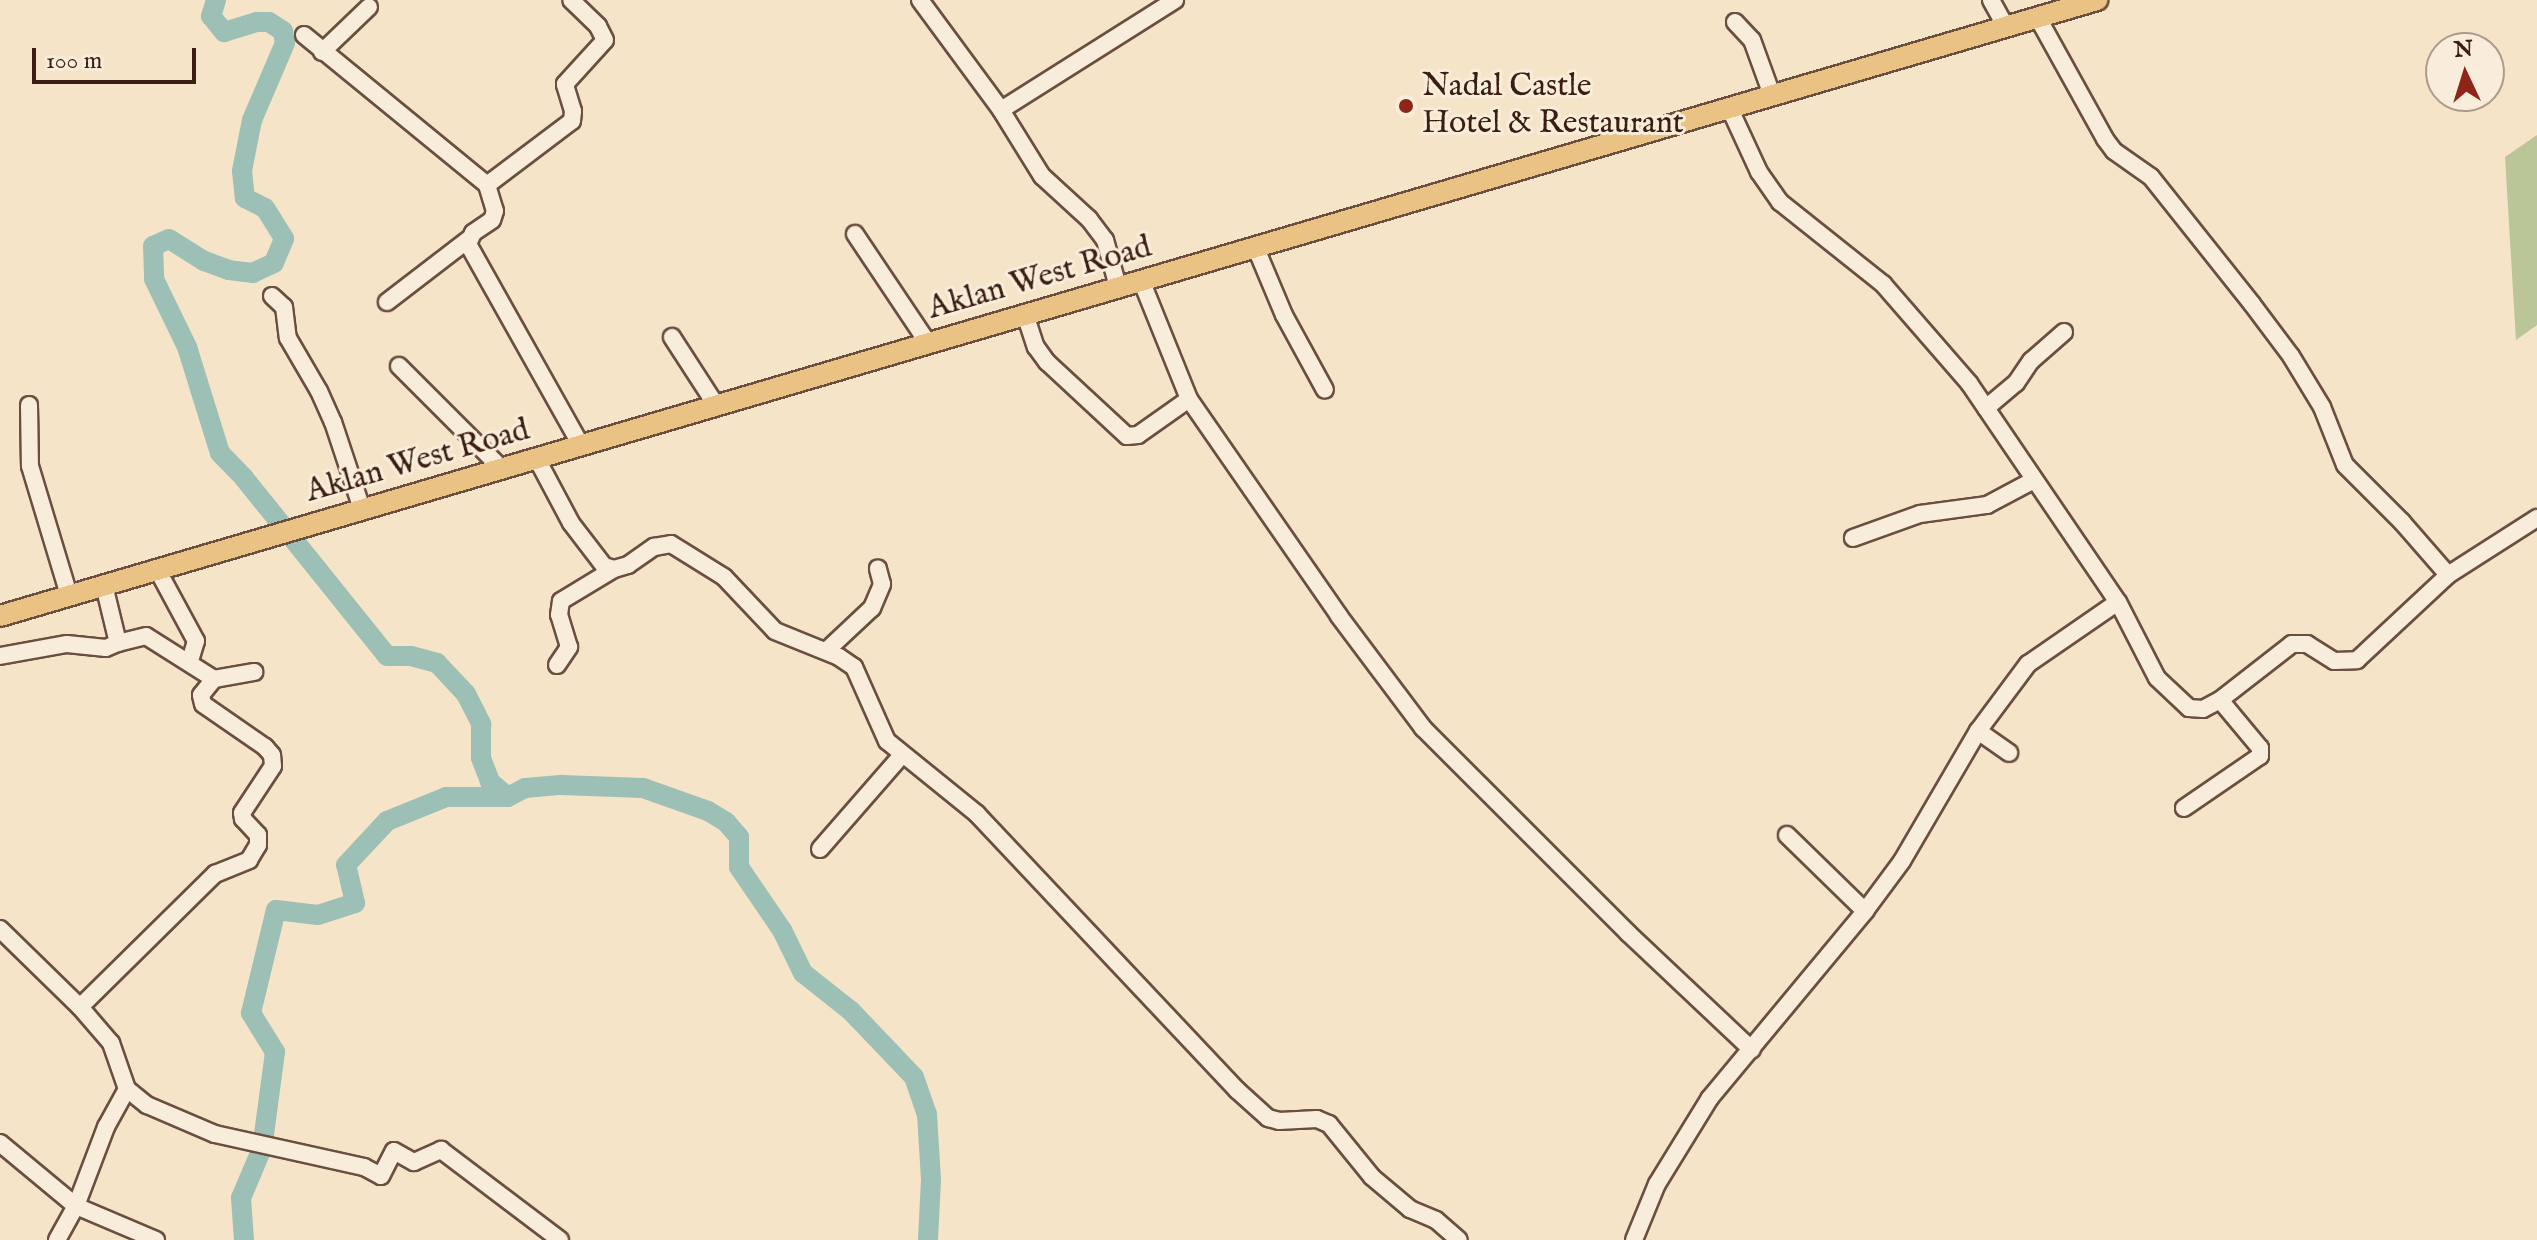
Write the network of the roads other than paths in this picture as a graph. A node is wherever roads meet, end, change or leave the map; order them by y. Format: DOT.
graph roads {
  1 [pos="571,0"];
  2 [pos="920,0"];
  3 [pos="1175,0"];
  4 [pos="1991,0"];
  5 [pos="2097,0"];
  6 [pos="369,7"];
  7 [pos="2038,18"];
  8 [pos="1735,22"];
  9 [pos="2006,27"];
  10 [pos="304,35"];
  11 [pos="322,52"];
  12 [pos="1772,95"];
  13 [pos="1729,107"];
  14 [pos="1001,110"];
  15 [pos="487,185"];
  16 [pos="855,234"];
  17 [pos="469,239"];
  18 [pos="1255,246"];
  19 [pos="1141,280"];
  20 [pos="1118,287"];
  21 [pos="272,296"];
  22 [pos="387,302"];
  23 [pos="1025,314"];
  24 [pos="2064,332"];
  25 [pos="672,337"];
  26 [pos="928,343"];
  27 [pos="399,366"];
  28 [pos="1325,390"];
  29 [pos="1189,399"];
  30 [pos="29,405"];
  31 [pos="716,405"];
  32 [pos="1986,408"];
  33 [pos="581,445"];
  34 [pos="537,459"];
  35 [pos="502,469"];
  36 [pos="2034,480"];
  37 [pos="362,509"];
  38 [pos="2537,518"];
  39 [pos="1853,538"];
  40 [pos="157,569"];
  41 [pos="614,569"];
  42 [pos="878,569"];
  43 [pos="2448,575"];
  44 [pos="104,585"];
  45 [pos="69,595"];
  46 [pos="2118,602"];
  47 [pos="0,616"];
  48 [pos="118,643"];
  49 [pos="826,651"];
  50 [pos="0,656"];
  51 [pos="190,661"];
  52 [pos="557,665"];
  53 [pos="254,672"];
  54 [pos="214,679"];
  55 [pos="2220,700"];
  56 [pos="1978,731"];
  57 [pos="2009,753"];
  58 [pos="902,755"];
  59 [pos="2184,808"];
  60 [pos="1787,835"];
  61 [pos="820,849"];
  62 [pos="1865,911"];
  63 [pos="0,929"];
  64 [pos="80,1007"];
  65 [pos="1752,1050"];
  66 [pos="127,1089"];
  67 [pos="0,1143"];
  68 [pos="76,1206"];
  69 [pos="57,1240"];
  70 [pos="156,1240"];
  71 [pos="560,1240"];
  72 [pos="1459,1240"];
  73 [pos="1634,1240"];
  1 -- 15 [label="street"];
  2 -- 14 [label="street"];
  3 -- 14 [label="street"];
  4 -- 9 [label="street"];
  5 -- 7 [label="main road, Aklan West Road"];
  6 -- 11 [label="street"];
  7 -- 9 [label="main road, Aklan West Road"];
  7 -- 43 [label="street"];
  8 -- 12 [label="street"];
  9 -- 12 [label="main road, Aklan West Road"];
  10 -- 11 [label="street"];
  11 -- 15 [label="street"];
  12 -- 13 [label="main road, Aklan West Road"];
  13 -- 18 [label="main road, Aklan West Road"];
  13 -- 32 [label="street"];
  14 -- 20 [label="street"];
  15 -- 17 [label="street"];
  16 -- 26 [label="street"];
  17 -- 22 [label="street"];
  17 -- 33 [label="street"];
  18 -- 19 [label="main road, Aklan West Road"];
  18 -- 28 [label="street"];
  19 -- 20 [label="main road, Aklan West Road"];
  19 -- 29 [label="street"];
  20 -- 23 [label="main road, Aklan West Road"];
  21 -- 37 [label="street"];
  23 -- 26 [label="main road, Aklan West Road"];
  23 -- 29 [label="street"];
  24 -- 32 [label="street"];
  25 -- 31 [label="street"];
  26 -- 31 [label="main road, Aklan West Road"];
  27 -- 35 [label="street"];
  29 -- 65 [label="street"];
  30 -- 45 [label="street"];
  31 -- 33 [label="main road, Aklan West Road"];
  32 -- 36 [label="street"];
  33 -- 34 [label="main road, Aklan West Road"];
  34 -- 35 [label="main road, Aklan West Road"];
  34 -- 41 [label="street"];
  35 -- 37 [label="main road, Aklan West Road"];
  36 -- 39 [label="street"];
  36 -- 46 [label="street"];
  37 -- 40 [label="main road, Aklan West Road"];
  38 -- 43 [label="street"];
  40 -- 44 [label="main road, Aklan West Road"];
  40 -- 51 [label="street"];
  41 -- 49 [label="street"];
  41 -- 52 [label="street"];
  42 -- 49 [label="street"];
  43 -- 55 [label="street"];
  44 -- 45 [label="main road, Aklan West Road"];
  44 -- 48 [label="street"];
  45 -- 47 [label="main road, Aklan West Road"];
  46 -- 55 [label="street"];
  46 -- 56 [label="street"];
  48 -- 50 [label="street"];
  48 -- 51 [label="street"];
  49 -- 58 [label="street"];
  51 -- 54 [label="street"];
  53 -- 54 [label="street"];
  54 -- 64 [label="street"];
  55 -- 59 [label="street"];
  56 -- 57 [label="street"];
  56 -- 62 [label="street"];
  58 -- 61 [label="street"];
  58 -- 72 [label="street"];
  60 -- 62 [label="street"];
  62 -- 65 [label="street"];
  63 -- 64 [label="street"];
  64 -- 66 [label="street"];
  65 -- 73 [label="street"];
  66 -- 68 [label="street"];
  66 -- 71 [label="street"];
  67 -- 68 [label="street"];
  68 -- 69 [label="street"];
  68 -- 70 [label="street"];
}
